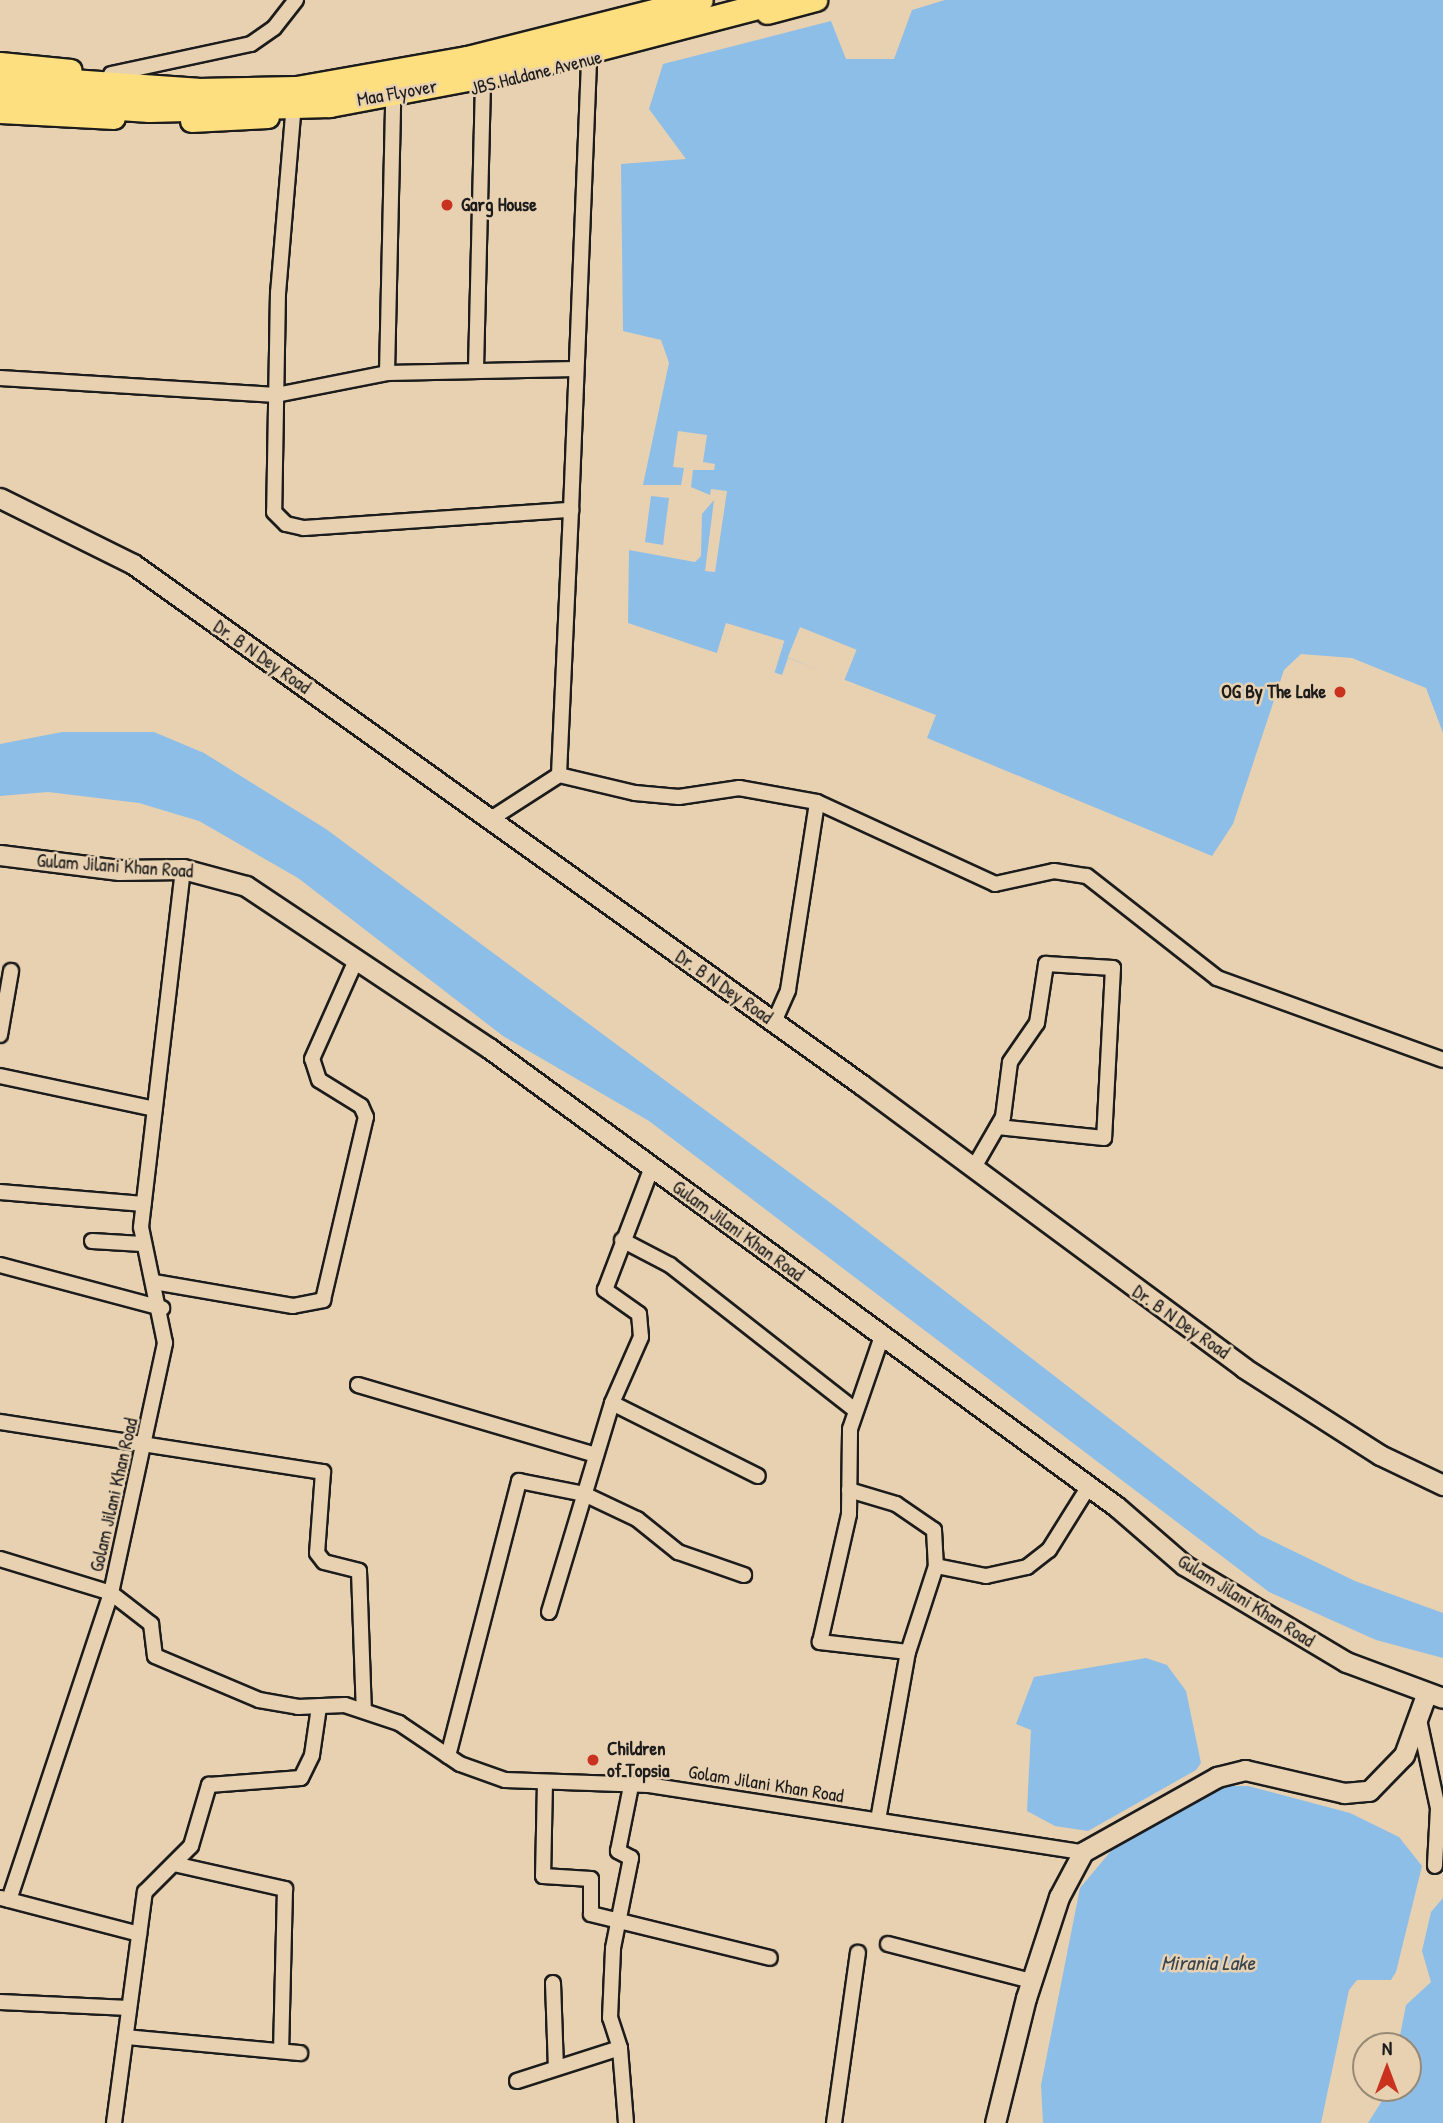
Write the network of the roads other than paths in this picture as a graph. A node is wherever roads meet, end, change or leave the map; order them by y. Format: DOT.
graph roads {
  1 [pos="296,0"];
  2 [pos="676,0"];
  3 [pos="701,0"];
  4 [pos="784,0"];
  5 [pos="816,0"];
  6 [pos="589,59"];
  7 [pos="0,62"];
  8 [pos="111,74"];
  9 [pos="0,77"];
  10 [pos="483,86"];
  11 [pos="0,100"];
  12 [pos="393,104"];
  13 [pos="0,112"];
  14 [pos="293,115"];
  15 [pos="477,369"];
  16 [pos="576,369"];
  17 [pos="387,373"];
  18 [pos="0,378"];
  19 [pos="276,395"];
  20 [pos="1,504"];
  21 [pos="571,510"];
  22 [pos="559,775"];
  23 [pos="817,802"];
  24 [pos="491,818"];
  25 [pos="0,855"];
  26 [pos="183,870"];
  27 [pos="357,958"];
  28 [pos="11,971"];
  29 [pos="774,1022"];
  30 [pos="0,1035"];
  31 [pos="1443,1060"];
  32 [pos="0,1076"];
  33 [pos="155,1109"];
  34 [pos="998,1127"];
  35 [pos="652,1167"];
  36 [pos="973,1169"];
  37 [pos="0,1192"];
  38 [pos="144,1205"];
  39 [pos="622,1240"];
  40 [pos="92,1241"];
  41 [pos="142,1244"];
  42 [pos="0,1265"];
  43 [pos="154,1282"];
  44 [pos="162,1308"];
  45 [pos="881,1339"];
  46 [pos="358,1385"];
  47 [pos="612,1403"];
  48 [pos="855,1410"];
  49 [pos="0,1422"];
  50 [pos="147,1446"];
  51 [pos="596,1455"];
  52 [pos="758,1476"];
  53 [pos="1443,1485"];
  54 [pos="1089,1486"];
  55 [pos="849,1490"];
  56 [pos="584,1494"];
  57 [pos="0,1559"];
  58 [pos="936,1566"];
  59 [pos="744,1575"];
  60 [pos="111,1593"];
  61 [pos="549,1612"];
  62 [pos="908,1652"];
  63 [pos="1434,1696"];
  64 [pos="319,1707"];
  65 [pos="364,1711"];
  66 [pos="1418,1715"];
  67 [pos="448,1756"];
  68 [pos="545,1782"];
  69 [pos="631,1786"];
  70 [pos="878,1820"];
  71 [pos="1083,1853"];
  72 [pos="174,1864"];
  73 [pos="1435,1866"];
  74 [pos="5,1899"];
  75 [pos="621,1917"];
  76 [pos="139,1934"];
  77 [pos="888,1944"];
  78 [pos="858,1953"];
  79 [pos="770,1958"];
  80 [pos="1031,1981"];
  81 [pos="553,1983"];
  82 [pos="0,2002"];
  83 [pos="129,2008"];
  84 [pos="126,2037"];
  85 [pos="620,2048"];
  86 [pos="281,2051"];
  87 [pos="300,2053"];
  88 [pos="556,2068"];
  89 [pos="517,2081"];
  90 [pos="114,2123"];
  91 [pos="626,2123"];
  92 [pos="834,2123"];
  93 [pos="995,2123"];
  1 -- 8 [label="street"];
  2 -- 8 [label="main road, JBS Haldane Avenue"];
  3 -- 9 [label="highway, Maa Flyover"];
  4 -- 11 [label="highway, Maa Flyover"];
  5 -- 6 [label="main road, JBS Haldane Avenue"];
  6 -- 10 [label="main road, JBS Haldane Avenue"];
  6 -- 16 [label="street"];
  7 -- 8 [label="main road, JBS Haldane Avenue"];
  10 -- 12 [label="main road, JBS Haldane Avenue"];
  10 -- 15 [label="street"];
  12 -- 14 [label="main road, JBS Haldane Avenue"];
  12 -- 17 [label="street"];
  13 -- 14 [label="main road, JBS Haldane Avenue"];
  14 -- 19 [label="street"];
  15 -- 16 [label="street"];
  15 -- 17 [label="street"];
  16 -- 21 [label="street"];
  17 -- 19 [label="street"];
  18 -- 19 [label="street"];
  19 -- 21 [label="street"];
  20 -- 24 [label="street, Dr. B N Dey Road"];
  21 -- 22 [label="street"];
  22 -- 23 [label="street"];
  22 -- 24 [label="street"];
  23 -- 29 [label="street"];
  23 -- 31 [label="street"];
  24 -- 29 [label="street, Dr. B N Dey Road"];
  25 -- 26 [label="street, Gulam Jilani Khan Road"];
  26 -- 27 [label="street, Gulam Jilani Khan Road"];
  26 -- 33 [label="street, Golam Jilani Khan Road"];
  27 -- 35 [label="street, Gulam Jilani Khan Road"];
  27 -- 43 [label="street"];
  28 -- 30 [label="street"];
  29 -- 36 [label="street, Dr. B N Dey Road"];
  32 -- 33 [label="street"];
  33 -- 38 [label="street, Golam Jilani Khan Road"];
  34 -- 34 [label="street"];
  34 -- 36 [label="street"];
  35 -- 39 [label="street"];
  35 -- 45 [label="street, Gulam Jilani Khan Road"];
  36 -- 53 [label="street, Dr. B N Dey Road"];
  37 -- 38 [label="street"];
  38 -- 41 [label="street, Golam Jilani Khan Road"];
  39 -- 47 [label="street"];
  39 -- 48 [label="street"];
  40 -- 41 [label="street"];
  41 -- 43 [label="street, Golam Jilani Khan Road"];
  42 -- 44 [label="street"];
  43 -- 44 [label="street, Golam Jilani Khan Road"];
  44 -- 50 [label="street, Golam Jilani Khan Road"];
  45 -- 48 [label="street"];
  45 -- 54 [label="street, Gulam Jilani Khan Road"];
  46 -- 51 [label="street"];
  47 -- 51 [label="street"];
  47 -- 52 [label="street"];
  48 -- 55 [label="street"];
  49 -- 50 [label="street"];
  50 -- 60 [label="street, Golam Jilani Khan Road"];
  50 -- 65 [label="street"];
  51 -- 56 [label="street"];
  54 -- 58 [label="street"];
  54 -- 63 [label="street, Gulam Jilani Khan Road"];
  55 -- 58 [label="street"];
  55 -- 62 [label="street"];
  56 -- 59 [label="street"];
  56 -- 61 [label="street"];
  56 -- 67 [label="street"];
  57 -- 60 [label="street"];
  58 -- 62 [label="street"];
  60 -- 64 [label="street, Golam Jilani Khan Road"];
  60 -- 74 [label="street"];
  62 -- 70 [label="street"];
  63 -- 66 [label="street"];
  64 -- 65 [label="street, Golam Jilani Khan Road"];
  64 -- 72 [label="street"];
  65 -- 67 [label="street, Golam Jilani Khan Road"];
  66 -- 71 [label="street"];
  66 -- 73 [label="street"];
  67 -- 68 [label="street, Golam Jilani Khan Road"];
  68 -- 69 [label="street, Golam Jilani Khan Road"];
  68 -- 75 [label="street"];
  69 -- 70 [label="street, Golam Jilani Khan Road"];
  69 -- 75 [label="street"];
  70 -- 71 [label="street, Golam Jilani Khan Road"];
  71 -- 80 [label="street"];
  72 -- 76 [label="street"];
  72 -- 86 [label="street"];
  74 -- 76 [label="street"];
  75 -- 79 [label="street"];
  75 -- 85 [label="street"];
  76 -- 83 [label="street"];
  77 -- 80 [label="street"];
  78 -- 92 [label="street"];
  80 -- 93 [label="street"];
  81 -- 88 [label="street"];
  82 -- 83 [label="street"];
  83 -- 84 [label="street"];
  84 -- 86 [label="street"];
  84 -- 90 [label="street"];
  85 -- 88 [label="street"];
  85 -- 91 [label="street"];
  86 -- 87 [label="street"];
  88 -- 89 [label="street"];
}
